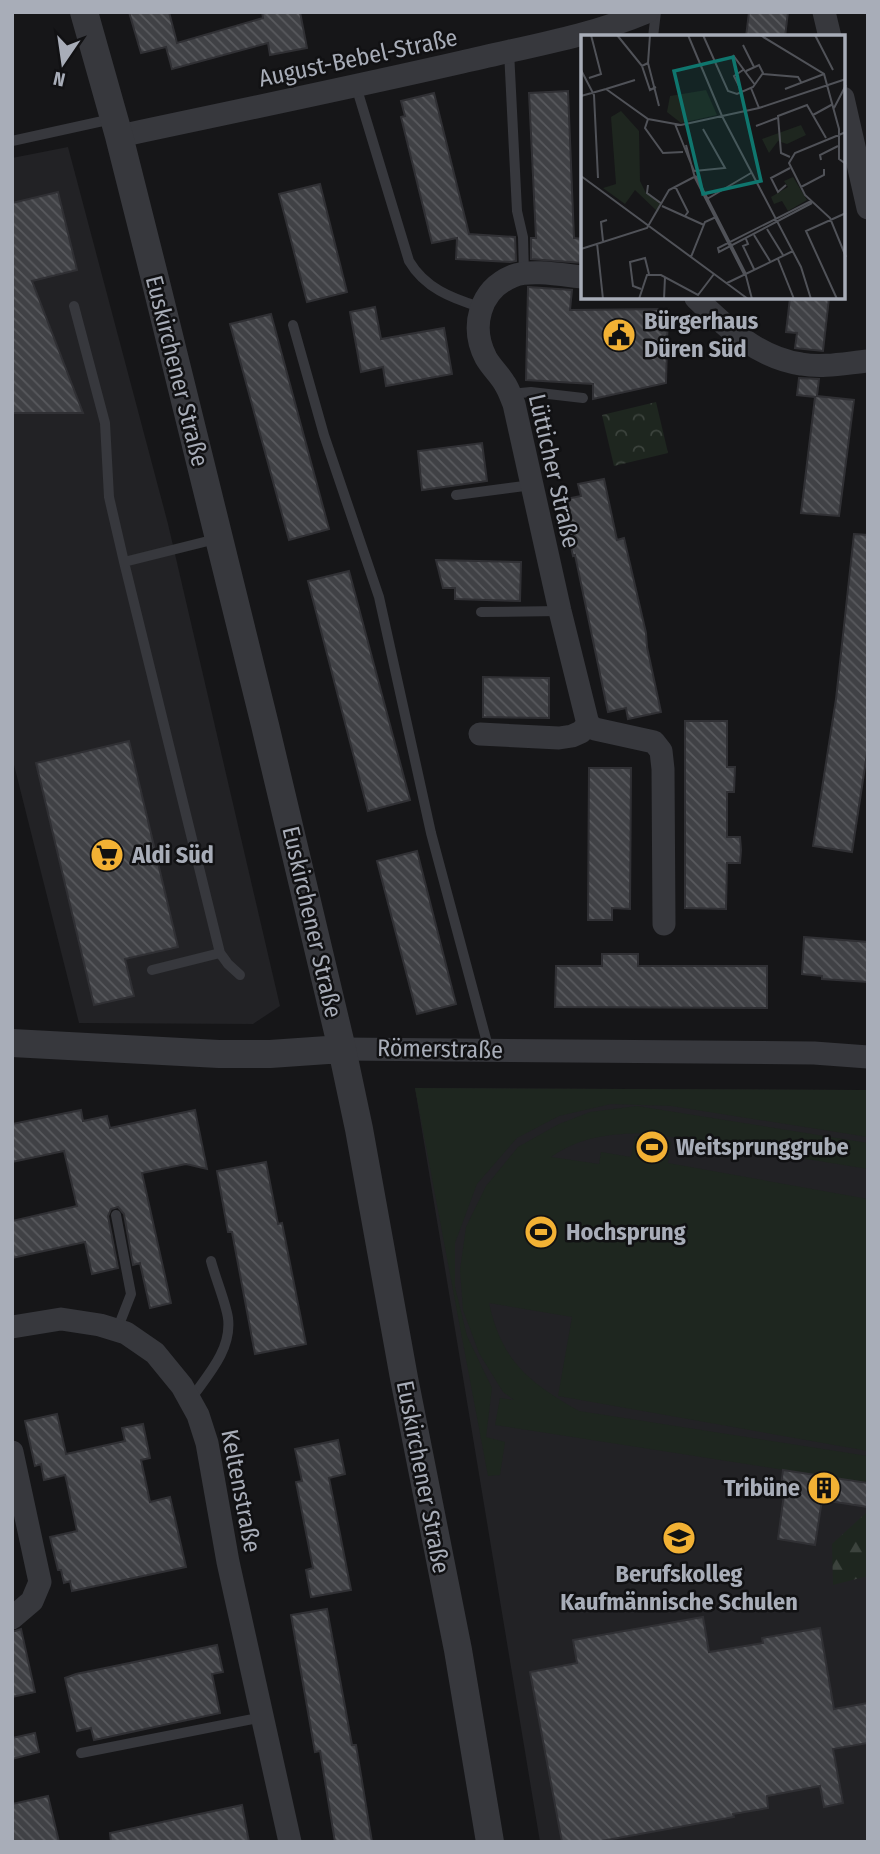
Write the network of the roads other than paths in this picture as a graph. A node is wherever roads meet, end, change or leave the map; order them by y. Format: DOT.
graph roads {
  1 [pos="84,12"];
  2 [pos="647,12"];
  3 [pos="656,12"];
  4 [pos="824,12"];
  5 [pos="653,35"];
  6 [pos="830,35"];
  7 [pos="509,51"];
  8 [pos="356,86"];
  9 [pos="845,107"];
  10 [pos="116,127"];
  11 [pos="12,141"];
  12 [pos="868,208"];
  13 [pos="524,274"];
  14 [pos="581,277"];
  15 [pos="697,299"];
  16 [pos="74,306"];
  17 [pos="480,307"];
  18 [pos="293,325"];
  19 [pos="868,361"];
  20 [pos="506,385"];
  21 [pos="583,398"];
  22 [pos="532,485"];
  23 [pos="456,495"];
  24 [pos="219,538"];
  25 [pos="124,562"];
  26 [pos="560,611"];
  27 [pos="481,612"];
  28 [pos="588,724"];
  29 [pos="480,734"];
  30 [pos="664,924"];
  31 [pos="220,953"];
  32 [pos="152,970"];
  33 [pos="240,975"];
  34 [pos="12,1043"];
  35 [pos="342,1049"];
  36 [pos="489,1050"];
  37 [pos="868,1057"];
  38 [pos="116,1215"];
  39 [pos="211,1261"];
  40 [pos="12,1327"];
  41 [pos="117,1330"];
  42 [pos="190,1400"];
  43 [pos="12,1452"];
  44 [pos="12,1618"];
  45 [pos="263,1717"];
  46 [pos="81,1753"];
  47 [pos="290,1842"];
  48 [pos="490,1842"];
  1 -- 10 [label="street, Euskirchener Straße"];
  2 -- 7 [label="street, August-Bebel-Straße"];
  3 -- 5 [label="lane"];
  4 -- 6 [label="street"];
  7 -- 8 [label="street, August-Bebel-Straße"];
  7 -- 13 [label="lane"];
  8 -- 10 [label="street, August-Bebel-Straße"];
  8 -- 17 [label="lane"];
  9 -- 12 [label="street"];
  10 -- 11 [label="lane"];
  10 -- 24 [label="street, Euskirchener Straße"];
  13 -- 14 [label="street"];
  13 -- 17 [label="street"];
  15 -- 19 [label="street"];
  16 -- 25 [label="lane"];
  17 -- 20 [label="street, Lütticher Straße"];
  18 -- 36 [label="lane"];
  20 -- 21 [label="lane"];
  20 -- 22 [label="street, Lütticher Straße"];
  22 -- 23 [label="lane"];
  22 -- 26 [label="street, Lütticher Straße"];
  24 -- 25 [label="lane"];
  24 -- 35 [label="street, Euskirchener Straße"];
  25 -- 31 [label="lane"];
  26 -- 27 [label="lane"];
  26 -- 28 [label="street, Lütticher Straße"];
  28 -- 29 [label="street"];
  28 -- 30 [label="street"];
  31 -- 32 [label="lane"];
  31 -- 33 [label="lane"];
  34 -- 35 [label="street, Römerstraße"];
  35 -- 36 [label="street, Römerstraße"];
  35 -- 48 [label="street, Euskirchener Straße"];
  36 -- 37 [label="street, Römerstraße"];
  38 -- 41 [label="lane"];
  39 -- 42 [label="lane"];
  40 -- 41 [label="street, Keltenstraße"];
  41 -- 42 [label="street, Keltenstraße"];
  42 -- 45 [label="street, Keltenstraße"];
  43 -- 44 [label="street"];
  45 -- 46 [label="lane"];
  45 -- 47 [label="street, Keltenstraße"];
}
